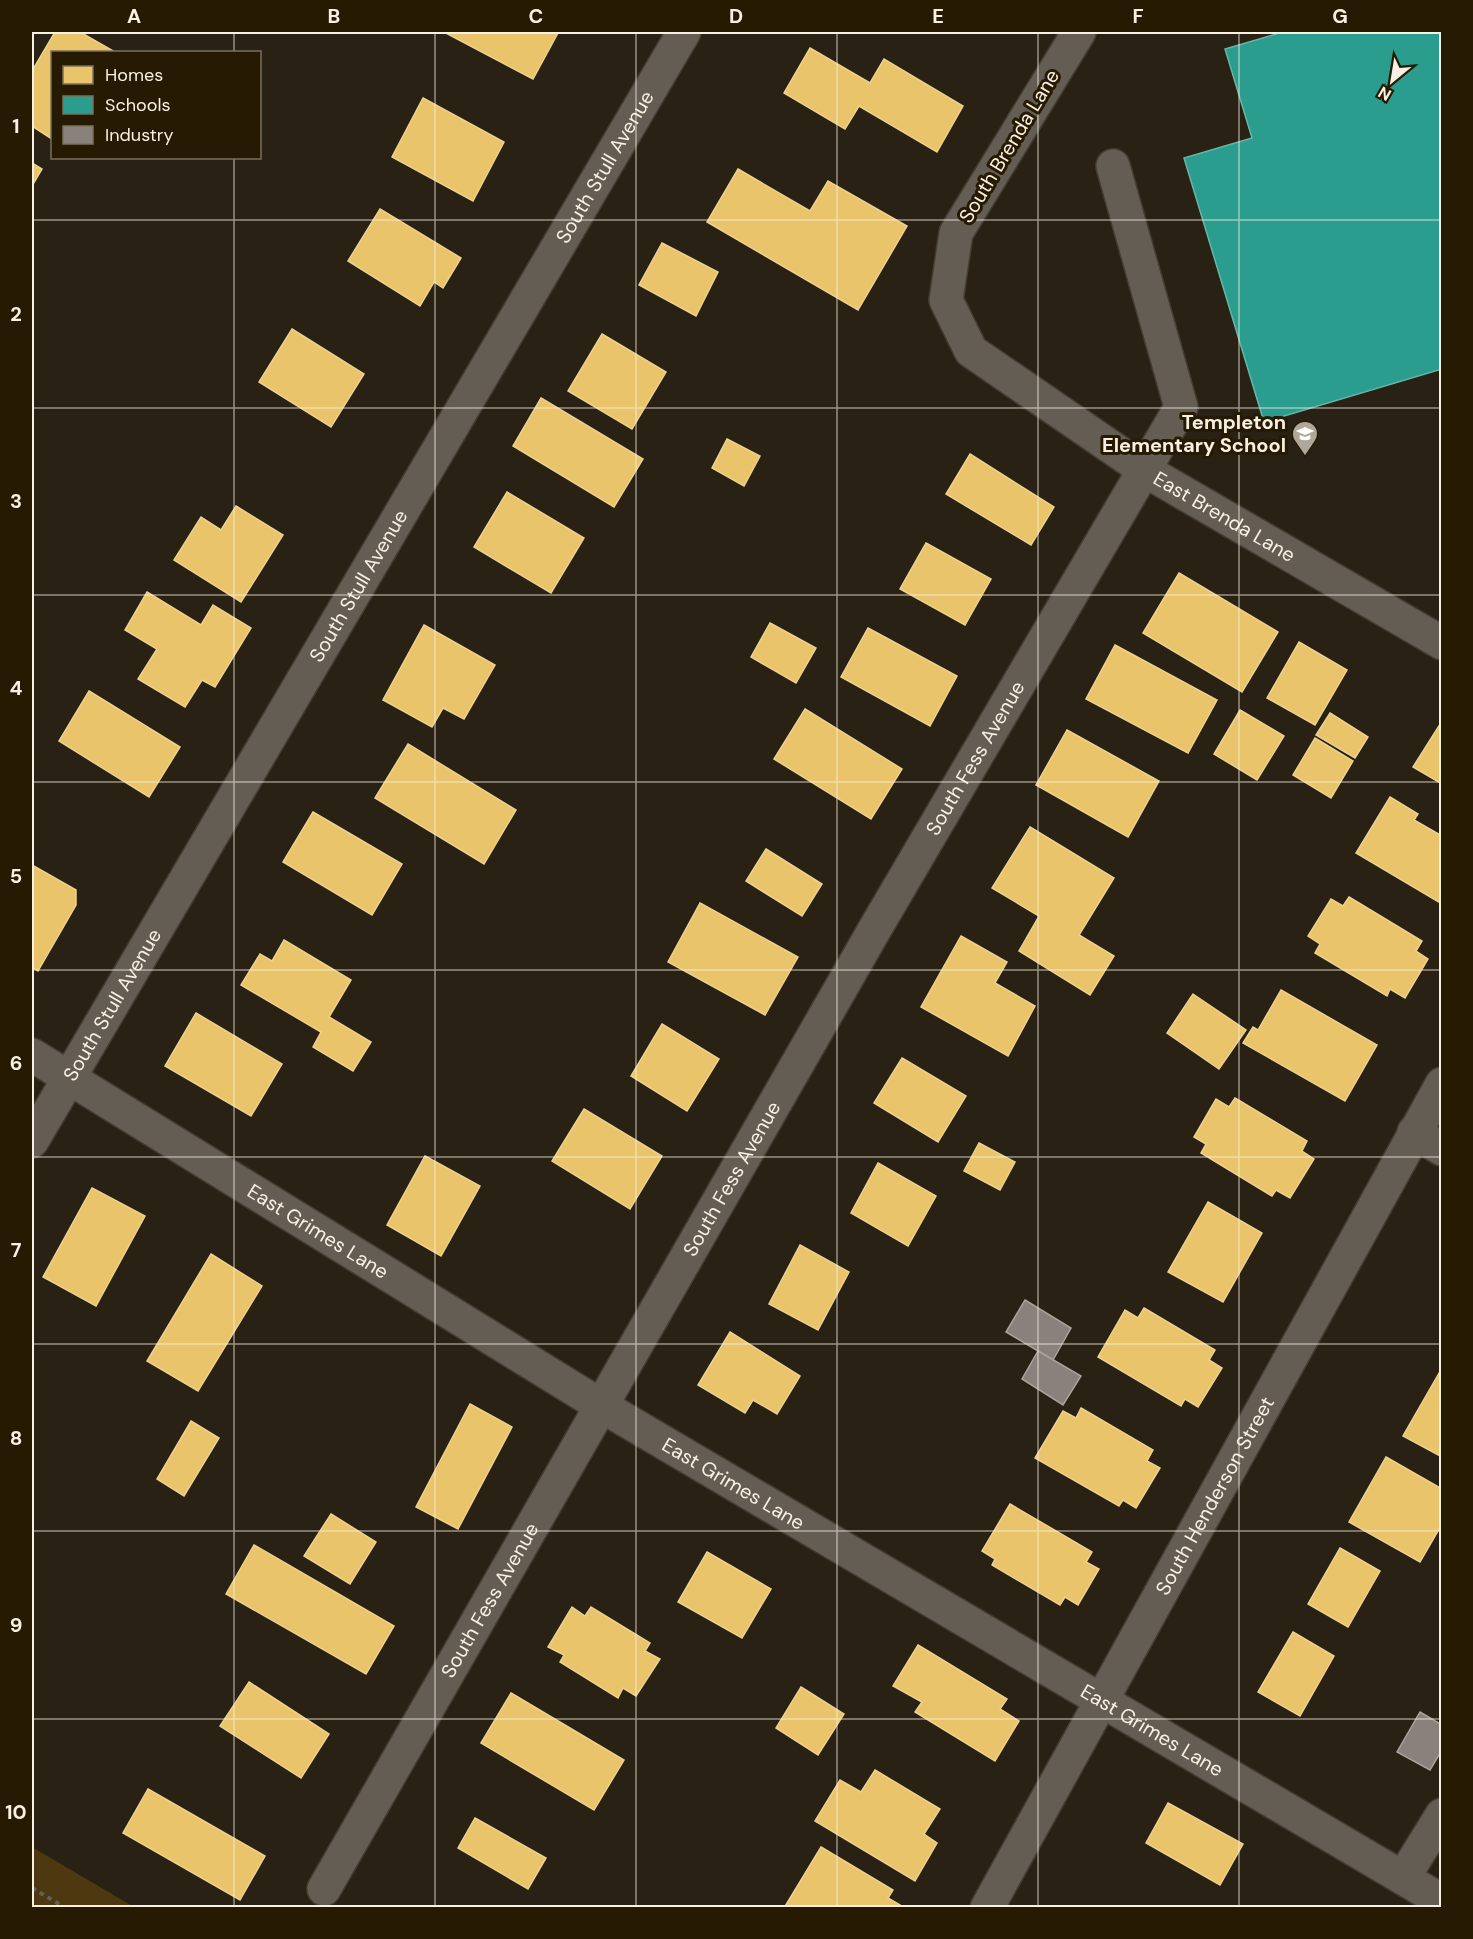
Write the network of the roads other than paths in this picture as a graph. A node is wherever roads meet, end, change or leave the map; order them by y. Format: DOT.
graph roads {
  1 [pos="684,32"];
  2 [pos="1079,32"];
  3 [pos="1113,166"];
  4 [pos="946,300"];
  5 [pos="1146,471"];
  6 [pos="1442,644"];
  7 [pos="32,1055"];
  8 [pos="69,1076"];
  9 [pos="1442,1084"];
  10 [pos="1414,1132"];
  11 [pos="32,1141"];
  12 [pos="1442,1149"];
  13 [pos="600,1405"];
  14 [pos="1101,1701"];
  15 [pos="1442,1815"];
  16 [pos="1403,1878"];
  17 [pos="324,1889"];
  18 [pos="1442,1901"];
  19 [pos="987,1908"];
  1 -- 8 [label="street, South Stull Avenue"];
  2 -- 4 [label="street, South Brenda Lane"];
  3 -- 5 [label="street, South Fess Avenue"];
  4 -- 5 [label="street, East Brenda Lane"];
  5 -- 6 [label="street, East Brenda Lane"];
  5 -- 13 [label="street, South Fess Avenue"];
  7 -- 8 [label="street, East Grimes Lane"];
  8 -- 11 [label="street, South Stull Avenue"];
  8 -- 13 [label="street, East Grimes Lane"];
  9 -- 10 [label="street, South Henderson Street"];
  10 -- 12 [label="street"];
  10 -- 14 [label="street, South Henderson Street"];
  13 -- 14 [label="street, East Grimes Lane"];
  13 -- 17 [label="street, South Fess Avenue"];
  14 -- 16 [label="street, East Grimes Lane"];
  14 -- 19 [label="street, South Henderson Street"];
  15 -- 16 [label="street"];
  16 -- 18 [label="street, East Grimes Lane"];
}
